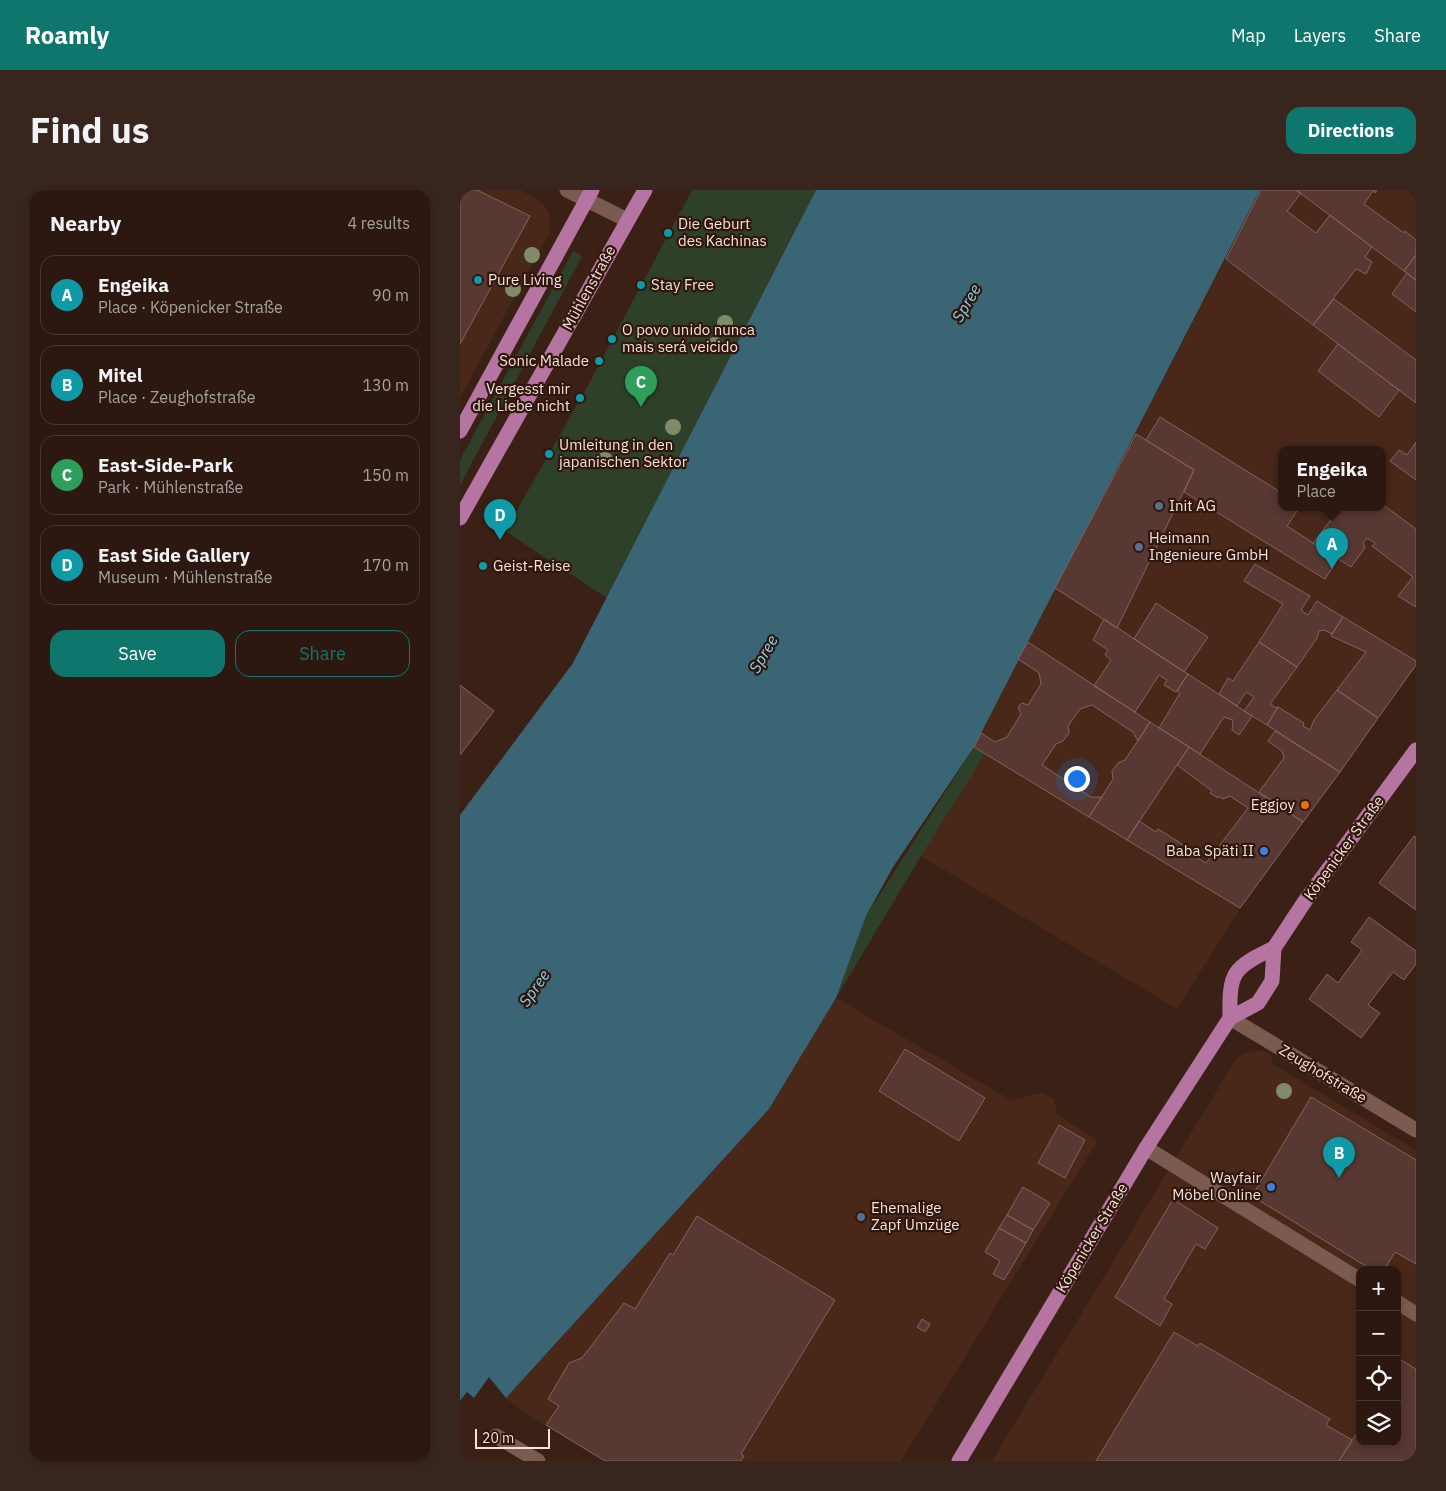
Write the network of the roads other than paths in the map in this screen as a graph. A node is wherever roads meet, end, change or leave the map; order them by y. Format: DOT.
graph roads {
  1 [pos="567,190"];
  2 [pos="645,190"];
  3 [pos="590,195"];
  4 [pos="627,220"];
  5 [pos="461,428"];
  6 [pos="460,518"];
  7 [pos="1416,750"];
  8 [pos="1274,948"];
  9 [pos="1230,1018"];
  10 [pos="1416,1130"];
  11 [pos="1146,1148"];
  12 [pos="1356,1278"];
  13 [pos="1401,1305"];
  14 [pos="1416,1314"];
  15 [pos="496,1436"];
  16 [pos="538,1461"];
  17 [pos="959,1461"];
  1 -- 3 [label="street"];
  2 -- 4 [label="main road, Mühlenstraße"];
  3 -- 4 [label="street"];
  3 -- 5 [label="main road"];
  4 -- 6 [label="main road, Mühlenstraße"];
  7 -- 8 [label="main road, Köpenicker Straße"];
  8 -- 9 [label="main road, Köpenicker Straße"];
  8 -- 9 [label="main road"];
  9 -- 10 [label="street, Zeughofstraße"];
  9 -- 11 [label="main road, Köpenicker Straße"];
  11 -- 12 [label="street"];
  11 -- 17 [label="main road, Köpenicker Straße"];
  13 -- 14 [label="street"];
  15 -- 16 [label="street"];
}
